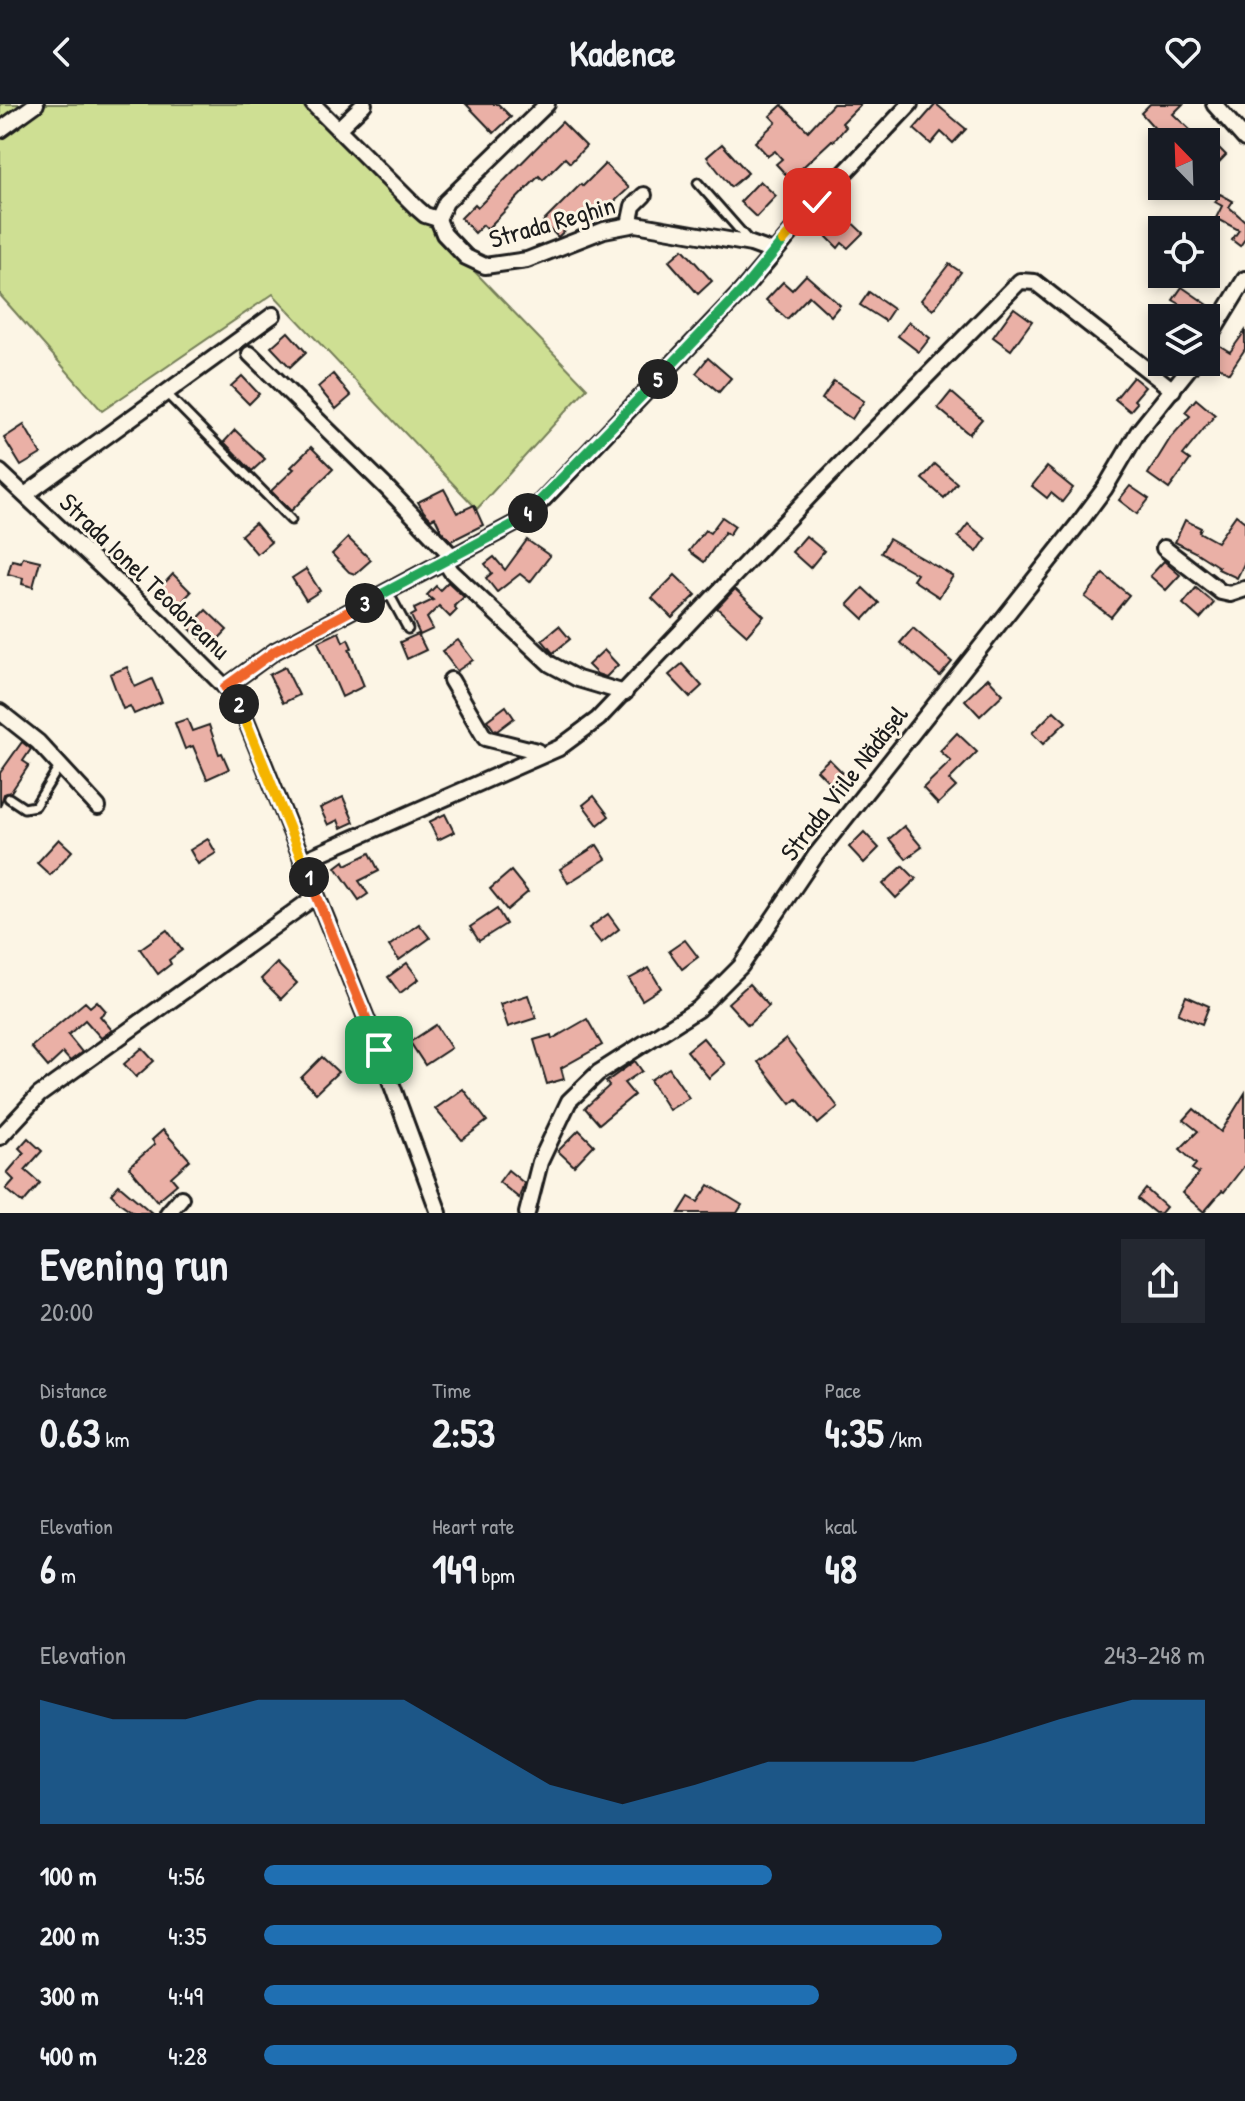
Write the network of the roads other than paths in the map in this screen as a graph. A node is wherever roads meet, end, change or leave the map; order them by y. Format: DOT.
graph roads {
  1 [pos="36,104"];
  2 [pos="313,104"];
  3 [pos="364,104"];
  4 [pos="547,104"];
  5 [pos="910,104"];
  6 [pos="1214,104"];
  7 [pos="338,129"];
  8 [pos="0,130"];
  9 [pos="1245,139"];
  10 [pos="698,183"];
  11 [pos="644,195"];
  12 [pos="438,219"];
  13 [pos="629,225"];
  14 [pos="751,244"];
  15 [pos="773,252"];
  16 [pos="1245,279"];
  17 [pos="273,315"];
  18 [pos="1220,320"];
  19 [pos="250,354"];
  20 [pos="1184,376"];
  21 [pos="1173,390"];
  22 [pos="167,394"];
  23 [pos="0,472"];
  24 [pos="25,495"];
  25 [pos="291,520"];
  26 [pos="1164,548"];
  27 [pos="448,558"];
  28 [pos="1245,589"];
  29 [pos="388,592"];
  30 [pos="408,629"];
  31 [pos="451,680"];
  32 [pos="225,687"];
  33 [pos="625,693"];
  34 [pos="0,712"];
  35 [pos="539,756"];
  36 [pos="60,765"];
  37 [pos="9,798"];
  38 [pos="98,807"];
  39 [pos="302,861"];
  40 [pos="316,896"];
  41 [pos="0,1137"];
  42 [pos="181,1198"];
  43 [pos="168,1213"];
  44 [pos="439,1213"];
  45 [pos="527,1213"];
  1 -- 8 [label="street"];
  2 -- 7 [label="street, Strada Reghin"];
  3 -- 7 [label="street"];
  4 -- 12 [label="street"];
  5 -- 15 [label="street"];
  6 -- 9 [label="street"];
  7 -- 12 [label="street, Strada Reghin"];
  10 -- 14 [label="lane"];
  11 -- 13 [label="street"];
  12 -- 13 [label="street, Strada Reghin"];
  13 -- 14 [label="street, Strada Reghin"];
  14 -- 15 [label="street, Strada Reghin"];
  15 -- 27 [label="street"];
  16 -- 18 [label="street"];
  17 -- 22 [label="street"];
  19 -- 27 [label="street"];
  20 -- 21 [label="street, Strada Viile Nădășel"];
  21 -- 33 [label="street"];
  21 -- 45 [label="street, Strada Viile Nădășel"];
  22 -- 24 [label="street"];
  22 -- 25 [label="lane"];
  23 -- 24 [label="street, Strada Ionel Teodoreanu"];
  24 -- 32 [label="street, Strada Ionel Teodoreanu"];
  26 -- 28 [label="street"];
  27 -- 29 [label="street"];
  27 -- 33 [label="street"];
  29 -- 30 [label="lane"];
  29 -- 32 [label="street"];
  31 -- 35 [label="street"];
  32 -- 39 [label="street, Strada Ionel Teodoreanu"];
  33 -- 35 [label="street"];
  34 -- 36 [label="street"];
  35 -- 39 [label="street"];
  36 -- 37 [label="lane"];
  36 -- 38 [label="street"];
  39 -- 40 [label="street, Strada Ionel Teodoreanu"];
  40 -- 41 [label="street"];
  40 -- 44 [label="street, Strada Ionel Teodoreanu"];
  42 -- 43 [label="street"];
}
